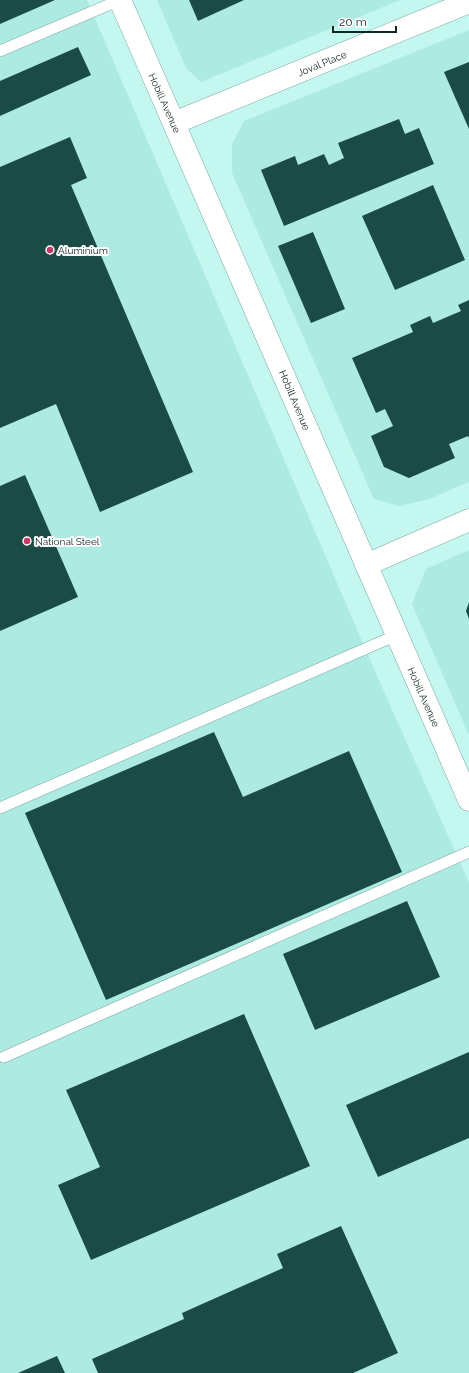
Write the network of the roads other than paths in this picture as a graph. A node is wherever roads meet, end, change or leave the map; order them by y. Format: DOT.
graph roads {
  1 [pos="120,0"];
  2 [pos="469,2"];
  3 [pos="0,51"];
  4 [pos="174,123"];
  5 [pos="469,520"];
  6 [pos="366,564"];
  7 [pos="397,635"];
  8 [pos="469,800"];
  9 [pos="0,808"];
  10 [pos="469,852"];
  11 [pos="4,1057"];
  1 -- 3 [label="lane"];
  1 -- 4 [label="street, Hobill Avenue"];
  2 -- 4 [label="street, Joval Place"];
  4 -- 6 [label="street, Hobill Avenue"];
  5 -- 6 [label="street"];
  6 -- 7 [label="street, Hobill Avenue"];
  7 -- 8 [label="street, Hobill Avenue"];
  7 -- 9 [label="lane"];
  10 -- 11 [label="lane"];
}
